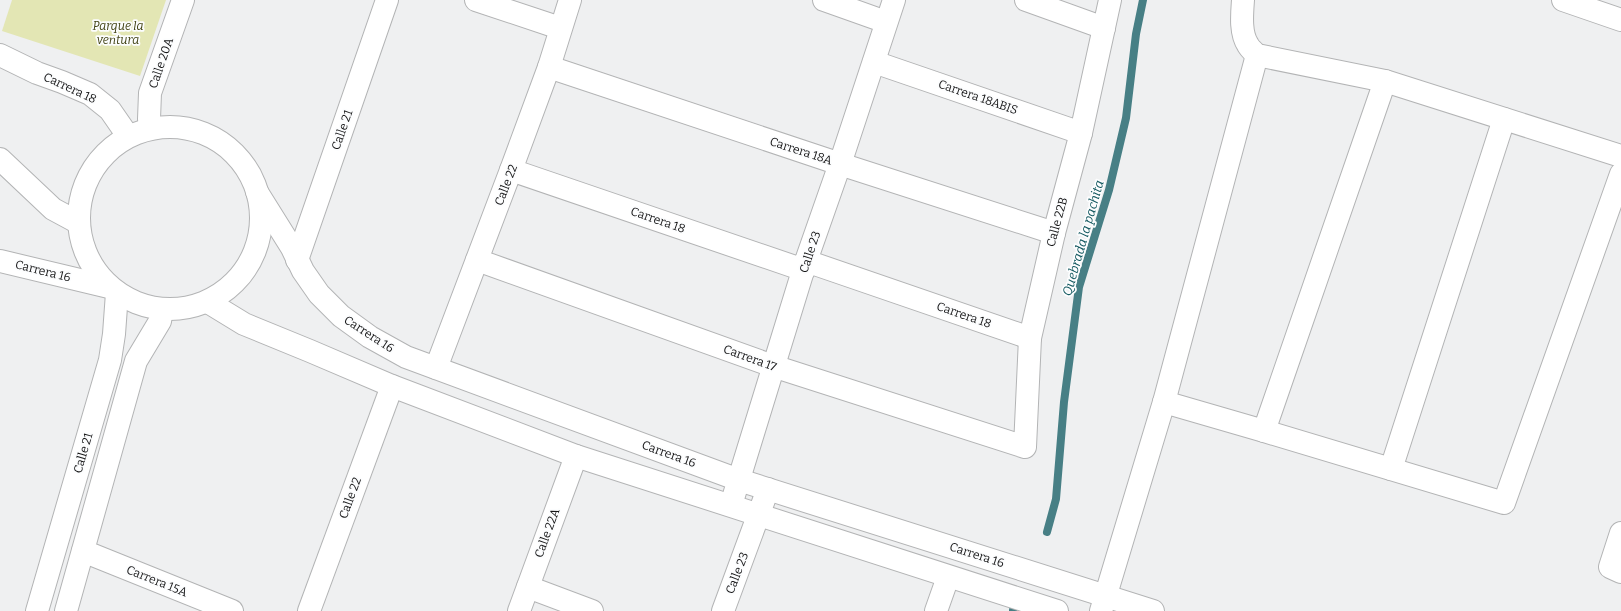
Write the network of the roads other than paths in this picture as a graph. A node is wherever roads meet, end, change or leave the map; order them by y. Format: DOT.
graph roads {
  1 [pos="183,0"];
  2 [pos="387,0"];
  3 [pos="476,0"];
  4 [pos="570,0"];
  5 [pos="824,0"];
  6 [pos="894,0"];
  7 [pos="1026,0"];
  8 [pos="1110,0"];
  9 [pos="1243,0"];
  10 [pos="1564,0"];
  11 [pos="1621,20"];
  12 [pos="886,22"];
  13 [pos="560,28"];
  14 [pos="1104,28"];
  15 [pos="0,55"];
  16 [pos="1257,55"];
  17 [pos="874,62"];
  18 [pos="549,67"];
  19 [pos="1384,81"];
  20 [pos="1504,119"];
  21 [pos="152,128"];
  22 [pos="1081,134"];
  23 [pos="128,136"];
  24 [pos="1621,156"];
  25 [pos="0,160"];
  26 [pos="840,164"];
  27 [pos="511,170"];
  28 [pos="1621,174"];
  29 [pos="257,192"];
  30 [pos="79,223"];
  31 [pos="1054,233"];
  32 [pos="297,260"];
  33 [pos="477,260"];
  34 [pos="0,261"];
  35 [pos="805,266"];
  36 [pos="113,290"];
  37 [pos="208,302"];
  38 [pos="162,310"];
  39 [pos="1030,338"];
  40 [pos="773,366"];
  41 [pos="436,368"];
  42 [pos="392,386"];
  43 [pos="1164,402"];
  44 [pos="1264,430"];
  45 [pos="1025,447"];
  46 [pos="576,456"];
  47 [pos="1391,469"];
  48 [pos="739,480"];
  49 [pos="768,489"];
  50 [pos="731,505"];
  51 [pos="759,515"];
  52 [pos="1621,533"];
  53 [pos="83,551"];
  54 [pos="1621,572"];
  55 [pos="948,577"];
  56 [pos="528,587"];
  57 [pos="1104,604"];
  58 [pos="37,611"];
  59 [pos="66,611"];
  60 [pos="232,611"];
  61 [pos="309,611"];
  62 [pos="519,611"];
  63 [pos="592,611"];
  64 [pos="723,611"];
  65 [pos="936,611"];
  66 [pos="1057,611"];
  67 [pos="1153,611"];
  1 -- 21 [label="street, Calle 20A"];
  2 -- 32 [label="street, Calle 21"];
  3 -- 13 [label="street"];
  4 -- 13 [label="street, Calle 22"];
  5 -- 12 [label="street"];
  6 -- 12 [label="street, Calle 23"];
  7 -- 14 [label="street"];
  8 -- 14 [label="street, Calle 22B"];
  9 -- 16 [label="street"];
  10 -- 11 [label="street"];
  12 -- 17 [label="street, Calle 23"];
  13 -- 18 [label="street, Calle 22"];
  14 -- 22 [label="street, Calle 22B"];
  15 -- 23 [label="street, Carrera 18"];
  16 -- 19 [label="street"];
  16 -- 43 [label="street"];
  17 -- 22 [label="street, Carrera 18ABIS"];
  17 -- 26 [label="street, Calle 23"];
  18 -- 26 [label="street, Carrera 18A"];
  18 -- 27 [label="street, Calle 22"];
  19 -- 20 [label="street"];
  19 -- 44 [label="street"];
  20 -- 24 [label="street"];
  20 -- 47 [label="street"];
  21 -- 23 [label="street"];
  21 -- 29 [label="street"];
  22 -- 31 [label="street, Calle 22B"];
  23 -- 30 [label="street"];
  25 -- 30 [label="street"];
  26 -- 31 [label="street, Carrera 18A"];
  26 -- 35 [label="street, Calle 23"];
  27 -- 33 [label="street, Calle 22"];
  27 -- 35 [label="street, Carrera 18"];
  28 -- 47 [label="street"];
  29 -- 32 [label="street, Carrera 16"];
  29 -- 37 [label="street"];
  30 -- 36 [label="street"];
  31 -- 39 [label="street, Calle 22B"];
  32 -- 41 [label="street, Carrera 16"];
  33 -- 40 [label="street, Carrera 17"];
  33 -- 41 [label="street, Calle 22"];
  34 -- 36 [label="street, Carrera 16"];
  35 -- 39 [label="street, Carrera 18"];
  35 -- 40 [label="street, Calle 23"];
  36 -- 38 [label="street"];
  36 -- 58 [label="street, Calle 21"];
  37 -- 38 [label="street"];
  37 -- 42 [label="street"];
  38 -- 53 [label="street"];
  39 -- 45 [label="street, Calle 22B"];
  40 -- 45 [label="street, Carrera 17"];
  40 -- 48 [label="street, Calle 23"];
  41 -- 48 [label="street, Carrera 16"];
  42 -- 46 [label="street"];
  42 -- 61 [label="street, Calle 22"];
  43 -- 44 [label="street"];
  43 -- 57 [label="street"];
  44 -- 47 [label="street"];
  46 -- 50 [label="street"];
  46 -- 56 [label="street, Calle 22A"];
  48 -- 49 [label="street, Carrera 16"];
  48 -- 50 [label="street, Calle 23"];
  49 -- 51 [label="street, Calle 23"];
  49 -- 57 [label="street, Carrera 16"];
  50 -- 51 [label="street"];
  51 -- 55 [label="street"];
  51 -- 64 [label="street, Calle 23"];
  52 -- 54 [label="street"];
  53 -- 59 [label="street"];
  53 -- 60 [label="street, Carrera 15A"];
  55 -- 65 [label="street"];
  55 -- 66 [label="street"];
  56 -- 62 [label="street, Calle 22A"];
  56 -- 63 [label="street"];
  57 -- 67 [label="street, Carrera 16"];
}
